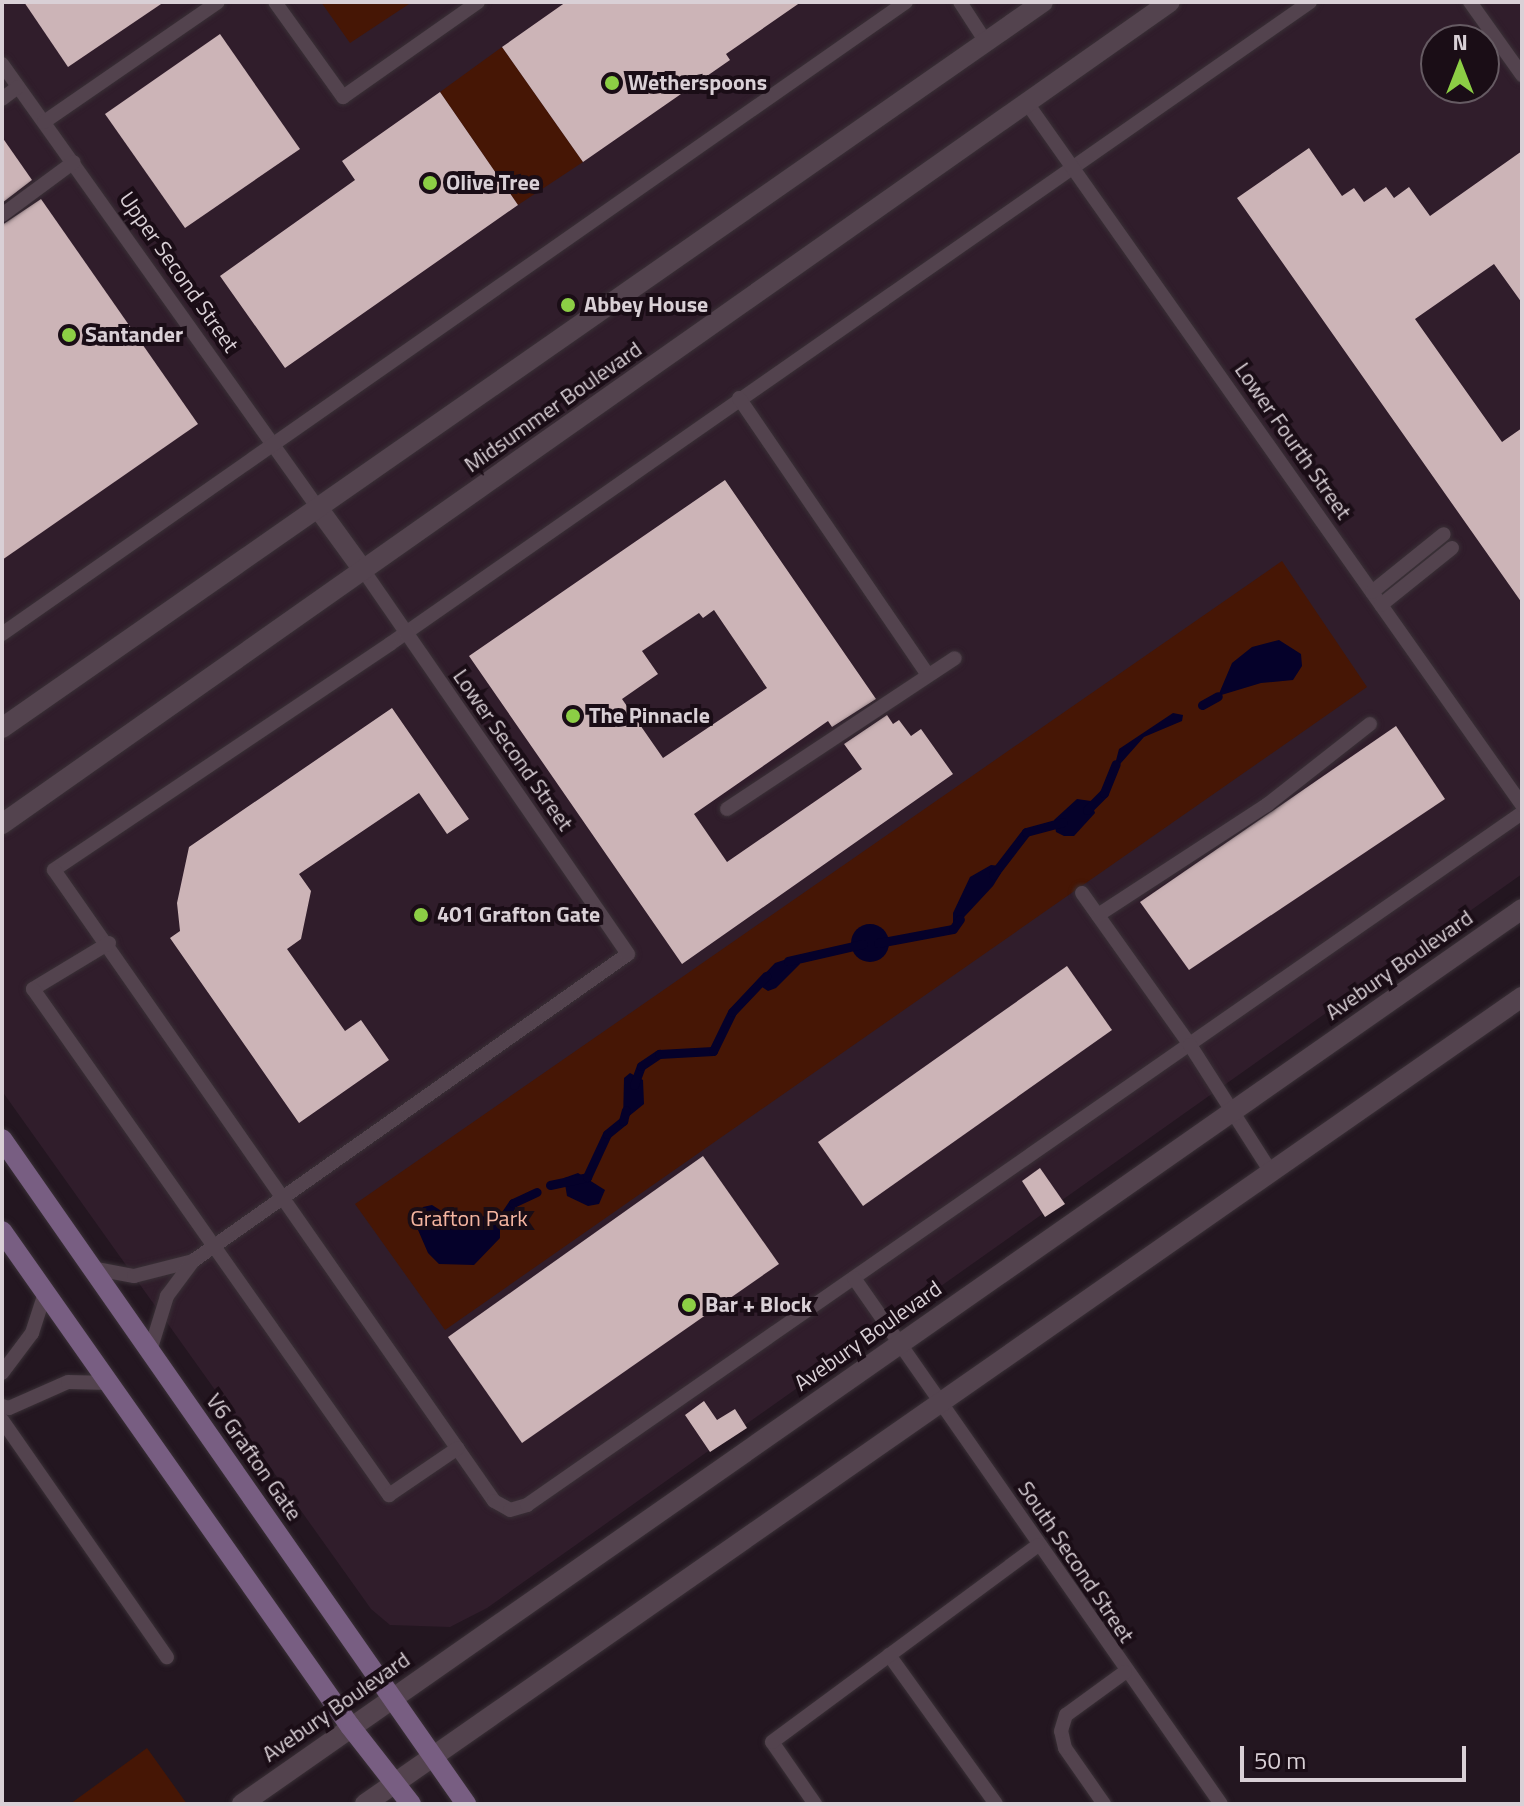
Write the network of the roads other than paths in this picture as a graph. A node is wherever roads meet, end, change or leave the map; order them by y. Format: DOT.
graph roads {
  1 [pos="218,2"];
  2 [pos="275,2"];
  3 [pos="478,2"];
  4 [pos="906,2"];
  5 [pos="960,2"];
  6 [pos="1043,2"];
  7 [pos="1170,2"];
  8 [pos="1310,2"];
  9 [pos="1470,2"];
  10 [pos="986,42"];
  11 [pos="2,64"];
  12 [pos="1522,75"];
  13 [pos="18,87"];
  14 [pos="2,99"];
  15 [pos="1027,103"];
  16 [pos="44,122"];
  17 [pos="74,162"];
  18 [pos="1073,168"];
  19 [pos="2,215"];
  20 [pos="739,398"];
  21 [pos="273,442"];
  22 [pos="318,508"];
  23 [pos="1444,534"];
  24 [pos="1452,548"];
  25 [pos="363,570"];
  26 [pos="1377,599"];
  27 [pos="2,634"];
  28 [pos="405,634"];
  29 [pos="955,658"];
  30 [pos="928,675"];
  31 [pos="1370,724"];
  32 [pos="2,728"];
  33 [pos="1522,805"];
  34 [pos="727,809"];
  35 [pos="1522,813"];
  36 [pos="2,824"];
  37 [pos="1082,893"];
  38 [pos="1522,909"];
  39 [pos="1098,915"];
  40 [pos="109,943"];
  41 [pos="1522,997"];
  42 [pos="1190,1045"];
  43 [pos="1232,1111"];
  44 [pos="2,1139"];
  45 [pos="1271,1172"];
  46 [pos="287,1197"];
  47 [pos="2,1231"];
  48 [pos="215,1247"];
  49 [pos="193,1261"];
  50 [pos="91,1268"];
  51 [pos="854,1278"];
  52 [pos="46,1290"];
  53 [pos="899,1343"];
  54 [pos="150,1351"];
  55 [pos="2,1373"];
  56 [pos="111,1383"];
  57 [pos="942,1402"];
  58 [pos="2,1406"];
  59 [pos="2,1420"];
  60 [pos="458,1448"];
  61 [pos="1038,1545"];
  62 [pos="889,1655"];
  63 [pos="167,1657"];
  64 [pos="1125,1672"];
  65 [pos="393,1696"];
  66 [pos="350,1726"];
  67 [pos="434,1756"];
  68 [pos="395,1784"];
  69 [pos="250,1798"];
  70 [pos="365,1804"];
  71 [pos="411,1804"];
  72 [pos="466,1804"];
  73 [pos="815,1804"];
  74 [pos="996,1804"];
  75 [pos="1104,1804"];
  76 [pos="1221,1804"];
  1 -- 16 [label="lane"];
  2 -- 3 [label="lane"];
  4 -- 21 [label="lane"];
  5 -- 10 [label="lane"];
  6 -- 10 [label="street"];
  7 -- 15 [label="street, Midsummer Boulevard"];
  8 -- 18 [label="lane"];
  9 -- 12 [label="lane"];
  10 -- 22 [label="street"];
  11 -- 13 [label="lane, Upper Second Street"];
  13 -- 14 [label="lane"];
  13 -- 16 [label="lane, Upper Second Street"];
  15 -- 18 [label="lane, Lower Fourth Street"];
  15 -- 25 [label="street, Midsummer Boulevard"];
  16 -- 17 [label="lane, Upper Second Street"];
  17 -- 19 [label="lane"];
  17 -- 21 [label="lane, Upper Second Street"];
  18 -- 20 [label="lane"];
  18 -- 26 [label="lane, Lower Fourth Street"];
  20 -- 28 [label="lane"];
  20 -- 30 [label="lane"];
  21 -- 22 [label="lane, Upper Second Street"];
  21 -- 27 [label="lane"];
  22 -- 25 [label="street"];
  22 -- 32 [label="street"];
  23 -- 26 [label="lane"];
  24 -- 26 [label="lane"];
  25 -- 28 [label="lane, Lower Second Street"];
  25 -- 36 [label="street, Midsummer Boulevard"];
  26 -- 33 [label="lane, Lower Fourth Street"];
  28 -- 40 [label="lane"];
  28 -- 46 [label="lane, Lower Second Street"];
  29 -- 30 [label="lane"];
  30 -- 34 [label="lane"];
  31 -- 39 [label="lane"];
  35 -- 42 [label="lane"];
  37 -- 39 [label="lane"];
  38 -- 43 [label="street, Avebury Boulevard"];
  39 -- 42 [label="lane"];
  40 -- 46 [label="lane"];
  40 -- 48 [label="lane"];
  41 -- 45 [label="street"];
  42 -- 43 [label="lane"];
  42 -- 51 [label="lane"];
  43 -- 45 [label="lane"];
  43 -- 53 [label="street, Avebury Boulevard"];
  44 -- 50 [label="street, V6 Grafton Gate"];
  45 -- 57 [label="street"];
  46 -- 48 [label="lane"];
  46 -- 60 [label="lane"];
  47 -- 52 [label="street"];
  48 -- 49 [label="lane"];
  48 -- 60 [label="lane"];
  49 -- 50 [label="lane"];
  49 -- 54 [label="lane"];
  50 -- 54 [label="street, V6 Grafton Gate"];
  51 -- 53 [label="lane, South Second Street"];
  51 -- 60 [label="lane"];
  52 -- 55 [label="lane"];
  52 -- 56 [label="street"];
  53 -- 57 [label="lane, South Second Street"];
  53 -- 65 [label="street, Avebury Boulevard"];
  54 -- 65 [label="street, V6 Grafton Gate"];
  56 -- 58 [label="lane"];
  56 -- 66 [label="street"];
  57 -- 61 [label="lane, South Second Street"];
  57 -- 67 [label="street"];
  59 -- 63 [label="lane"];
  61 -- 62 [label="lane"];
  61 -- 64 [label="lane, South Second Street"];
  62 -- 73 [label="lane"];
  62 -- 74 [label="lane"];
  64 -- 75 [label="lane"];
  64 -- 76 [label="lane, South Second Street"];
  65 -- 66 [label="street, Avebury Boulevard"];
  65 -- 67 [label="street, V6 Grafton Gate"];
  66 -- 68 [label="street"];
  66 -- 69 [label="street, Avebury Boulevard"];
  67 -- 68 [label="street"];
  67 -- 72 [label="street, V6 Grafton Gate"];
  68 -- 70 [label="street"];
  68 -- 71 [label="street"];
}
